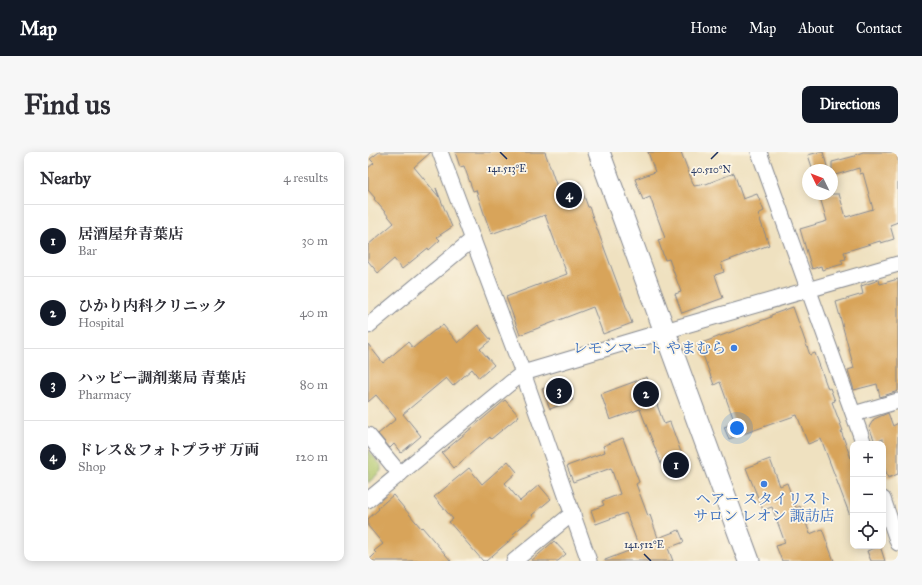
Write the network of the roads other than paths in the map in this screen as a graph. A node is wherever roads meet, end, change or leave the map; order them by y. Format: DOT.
graph roads {
  1 [pos="440,152"];
  2 [pos="599,152"];
  3 [pos="759,152"];
  4 [pos="473,239"];
  5 [pos="898,264"];
  6 [pos="809,290"];
  7 [pos="368,326"];
  8 [pos="665,331"];
  9 [pos="523,373"];
  10 [pos="898,401"];
  11 [pos="854,414"];
  12 [pos="368,435"];
  13 [pos="863,441"];
  14 [pos="400,474"];
  15 [pos="368,500"];
  16 [pos="886,508"];
  17 [pos="573,513"];
  18 [pos="898,543"];
  19 [pos="514,561"];
  20 [pos="590,561"];
  21 [pos="748,561"];
  1 -- 4 [label="street"];
  2 -- 8 [label="street"];
  3 -- 6 [label="street"];
  4 -- 7 [label="street"];
  4 -- 9 [label="street"];
  5 -- 6 [label="street"];
  6 -- 8 [label="street"];
  6 -- 11 [label="street"];
  8 -- 9 [label="street"];
  8 -- 21 [label="street"];
  9 -- 14 [label="street"];
  9 -- 17 [label="street"];
  10 -- 11 [label="street"];
  11 -- 13 [label="street"];
  12 -- 14 [label="street"];
  14 -- 15 [label="street"];
  16 -- 18 [label="street"];
  17 -- 19 [label="street"];
  17 -- 20 [label="street"];
}
